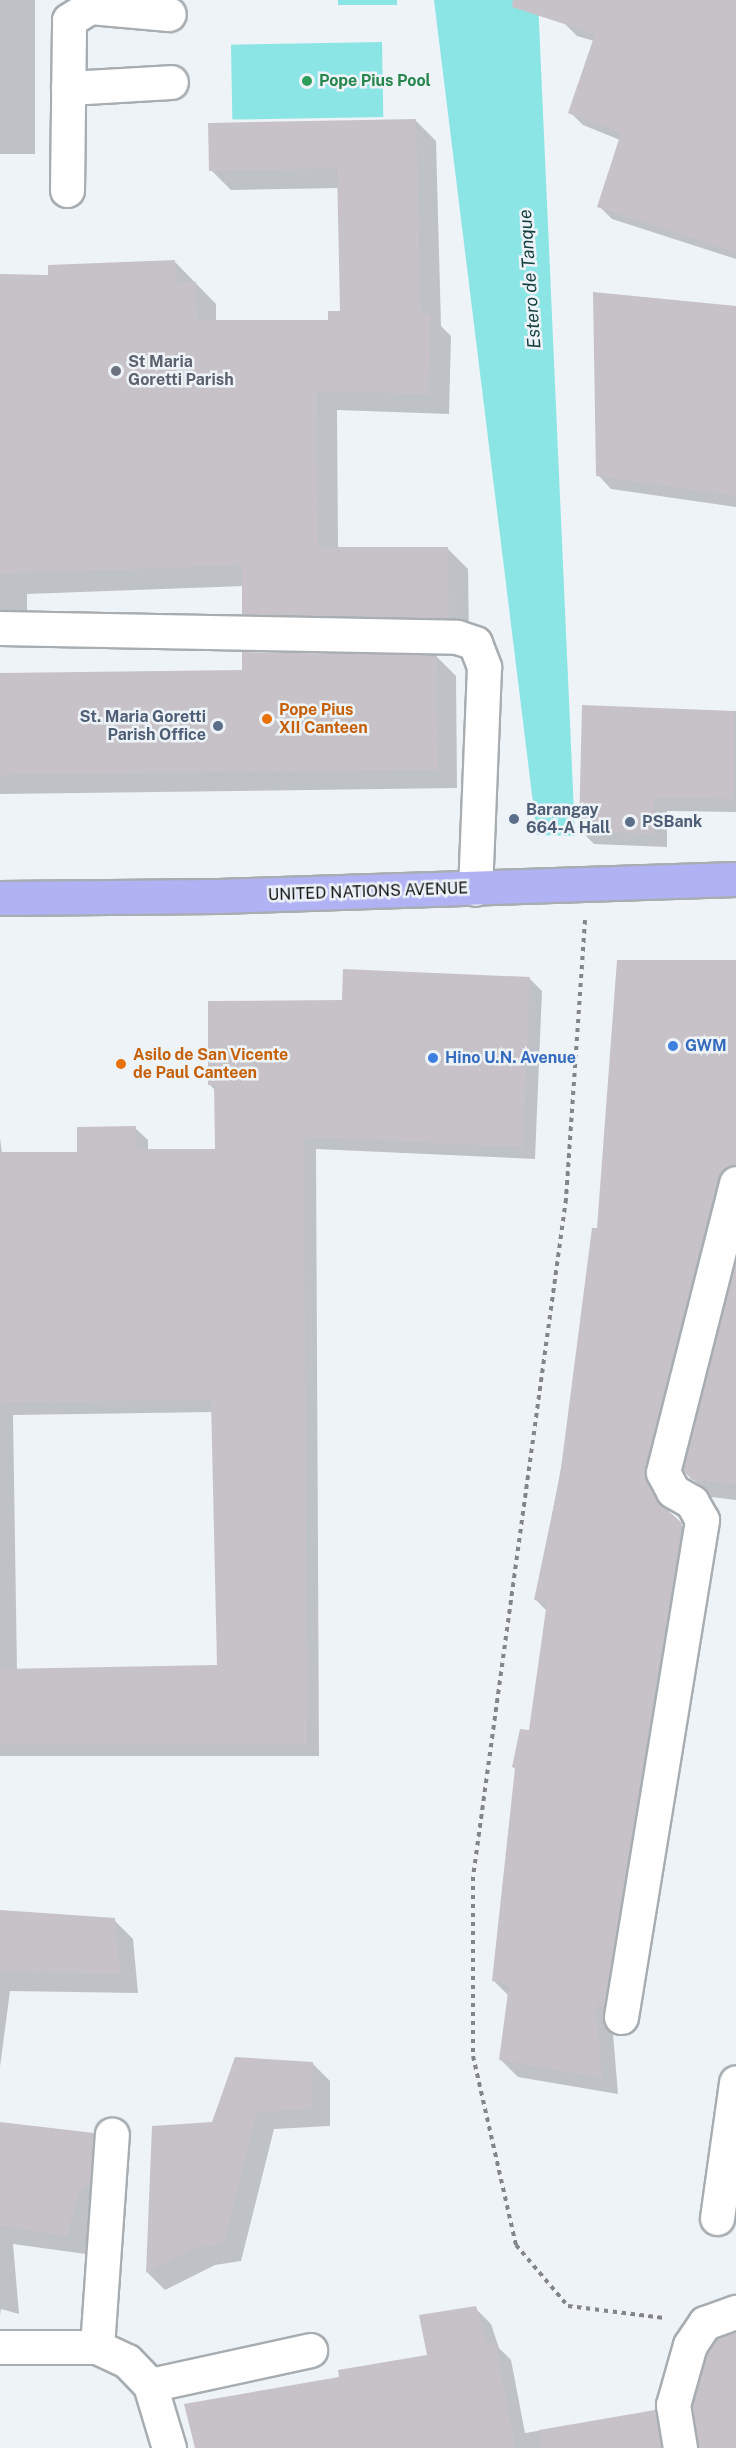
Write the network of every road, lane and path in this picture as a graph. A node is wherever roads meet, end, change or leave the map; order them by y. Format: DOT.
graph roads {
  1 [pos="169,14"];
  2 [pos="171,82"];
  3 [pos="68,88"];
  4 [pos="67,190"];
  5 [pos="0,628"];
  6 [pos="736,879"];
  7 [pos="583,884"];
  8 [pos="475,889"];
  9 [pos="0,898"];
  10 [pos="736,1183"];
  11 [pos="621,2017"];
  12 [pos="734,2099"];
  13 [pos="112,2135"];
  14 [pos="717,2218"];
  15 [pos="736,2312"];
  16 [pos="705,2323"];
  17 [pos="0,2347"];
  18 [pos="97,2347"];
  19 [pos="310,2350"];
  20 [pos="150,2385"];
  21 [pos="169,2448"];
  22 [pos="680,2448"];
  1 -- 3 [label="street"];
  2 -- 3 [label="street"];
  3 -- 4 [label="street"];
  5 -- 8 [label="street"];
  6 -- 7 [label="main road, UNITED NATIONS AVENUE"];
  7 -- 8 [label="main road, UNITED NATIONS AVENUE"];
  7 -- 16 [label="path"];
  8 -- 9 [label="main road, UNITED NATIONS AVENUE"];
  10 -- 11 [label="street"];
  12 -- 14 [label="street"];
  13 -- 18 [label="street"];
  15 -- 16 [label="street"];
  16 -- 22 [label="street"];
  17 -- 18 [label="street"];
  18 -- 20 [label="street"];
  19 -- 20 [label="street"];
  20 -- 21 [label="street"];
}
